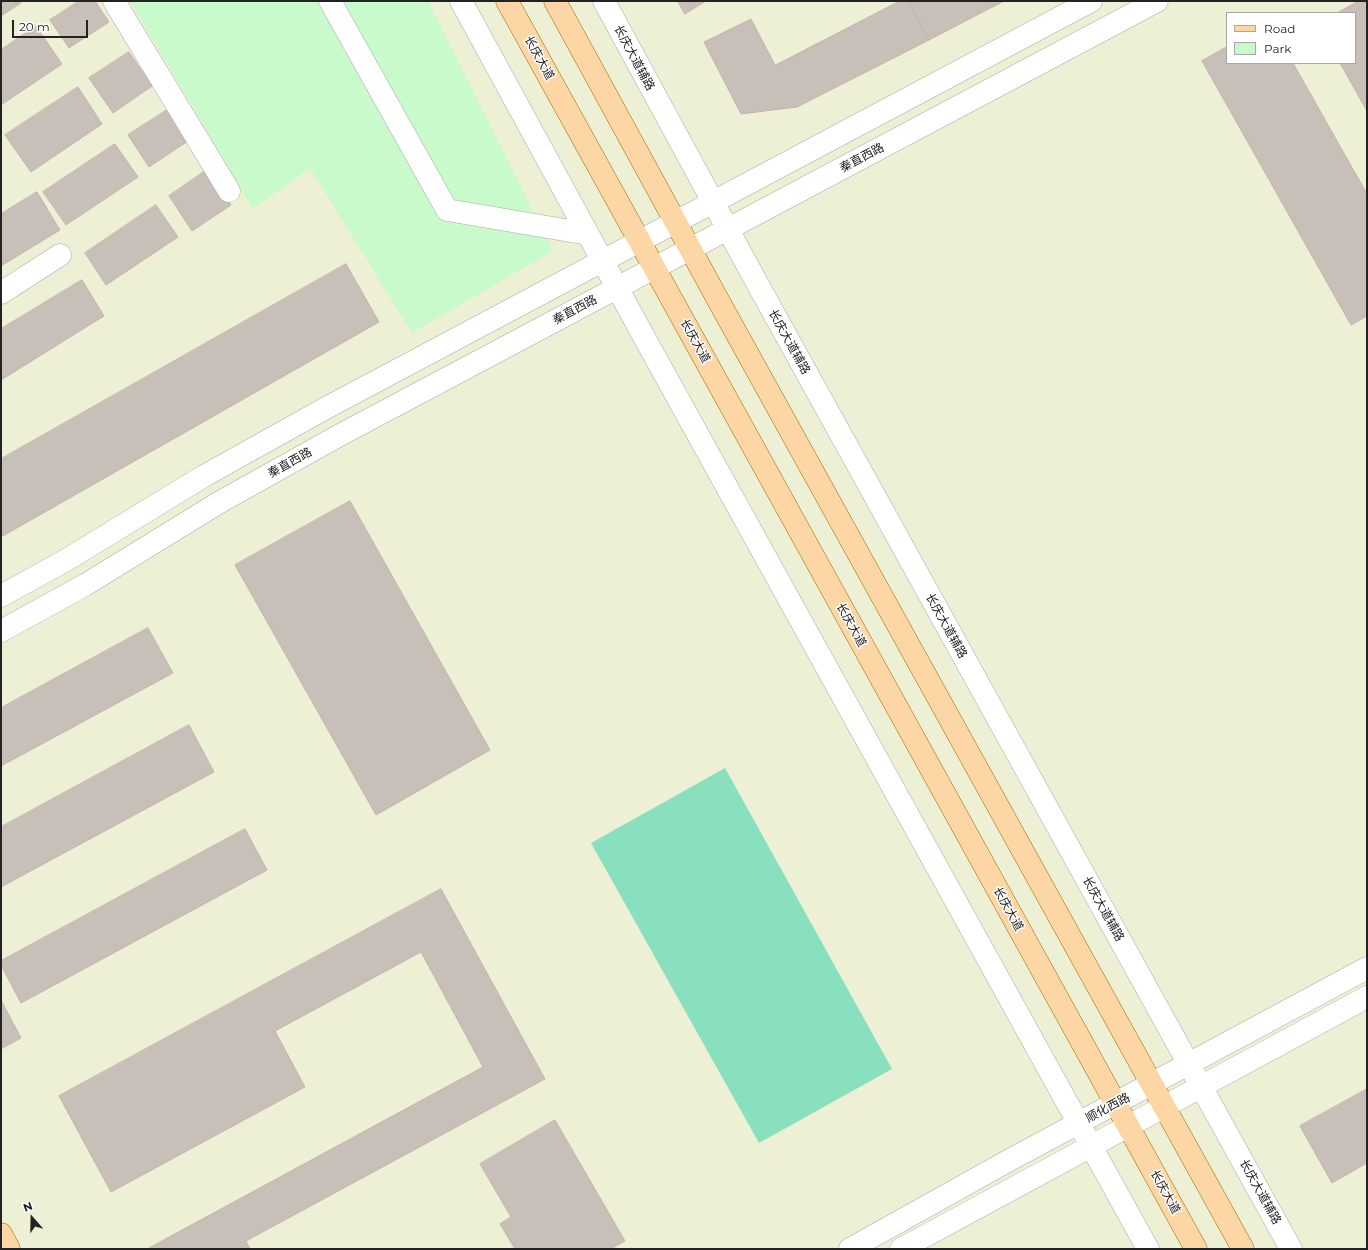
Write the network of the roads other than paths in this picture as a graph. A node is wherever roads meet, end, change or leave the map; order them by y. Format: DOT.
graph roads {
  1 [pos="114,1"];
  2 [pos="330,1"];
  3 [pos="461,1"];
  4 [pos="507,1"];
  5 [pos="555,1"];
  6 [pos="604,1"];
  7 [pos="1091,1"];
  8 [pos="1157,1"];
  9 [pos="229,191"];
  10 [pos="712,202"];
  11 [pos="676,221"];
  12 [pos="727,229"];
  13 [pos="588,234"];
  14 [pos="639,240"];
  15 [pos="690,249"];
  16 [pos="60,255"];
  17 [pos="602,260"];
  18 [pos="654,268"];
  19 [pos="617,287"];
  20 [pos="1,293"];
  21 [pos="1,596"];
  22 [pos="1,632"];
  23 [pos="1367,968"];
  24 [pos="1367,997"];
  25 [pos="1189,1064"];
  26 [pos="1152,1084"];
  27 [pos="1201,1086"];
  28 [pos="1115,1104"];
  29 [pos="1164,1106"];
  30 [pos="1078,1123"];
  31 [pos="1128,1126"];
  32 [pos="1091,1146"];
  33 [pos="1,1234"];
  34 [pos="9,1249"];
  35 [pos="850,1249"];
  36 [pos="902,1249"];
  37 [pos="1148,1249"];
  38 [pos="1196,1249"];
  39 [pos="1243,1249"];
  40 [pos="1291,1249"];
  1 -- 9 [label="street"];
  2 -- 13 [label="street"];
  3 -- 13 [label="street"];
  4 -- 14 [label="main road, 长庆大道"];
  5 -- 11 [label="main road"];
  6 -- 10 [label="street, 长庆大道辅路"];
  7 -- 10 [label="street"];
  8 -- 12 [label="street, 秦直西路"];
  10 -- 11 [label="street"];
  10 -- 12 [label="street, 长庆大道辅路"];
  11 -- 14 [label="street"];
  11 -- 15 [label="main road"];
  12 -- 15 [label="street, 秦直西路"];
  12 -- 25 [label="street, 长庆大道辅路"];
  13 -- 17 [label="street"];
  14 -- 17 [label="street"];
  14 -- 18 [label="main road, 长庆大道"];
  15 -- 18 [label="street, 秦直西路"];
  15 -- 26 [label="main road"];
  16 -- 20 [label="street"];
  17 -- 19 [label="street"];
  17 -- 21 [label="street"];
  18 -- 19 [label="street, 秦直西路"];
  18 -- 28 [label="main road, 长庆大道"];
  19 -- 22 [label="street, 秦直西路"];
  19 -- 30 [label="street"];
  23 -- 25 [label="street, 顺化西路"];
  24 -- 27 [label="street, 顺化西路"];
  25 -- 26 [label="street, 顺化西路"];
  25 -- 27 [label="street, 长庆大道辅路"];
  26 -- 28 [label="street, 顺化西路"];
  26 -- 29 [label="main road"];
  27 -- 29 [label="street, 顺化西路"];
  27 -- 40 [label="street, 长庆大道辅路"];
  28 -- 30 [label="street, 顺化西路"];
  28 -- 31 [label="main road, 长庆大道"];
  29 -- 31 [label="street, 顺化西路"];
  29 -- 39 [label="main road"];
  30 -- 32 [label="street"];
  30 -- 35 [label="street, 顺化西路"];
  31 -- 32 [label="street, 顺化西路"];
  31 -- 38 [label="main road, 长庆大道"];
  32 -- 36 [label="street, 顺化西路"];
  32 -- 37 [label="street"];
  33 -- 34 [label="main road"];
}
